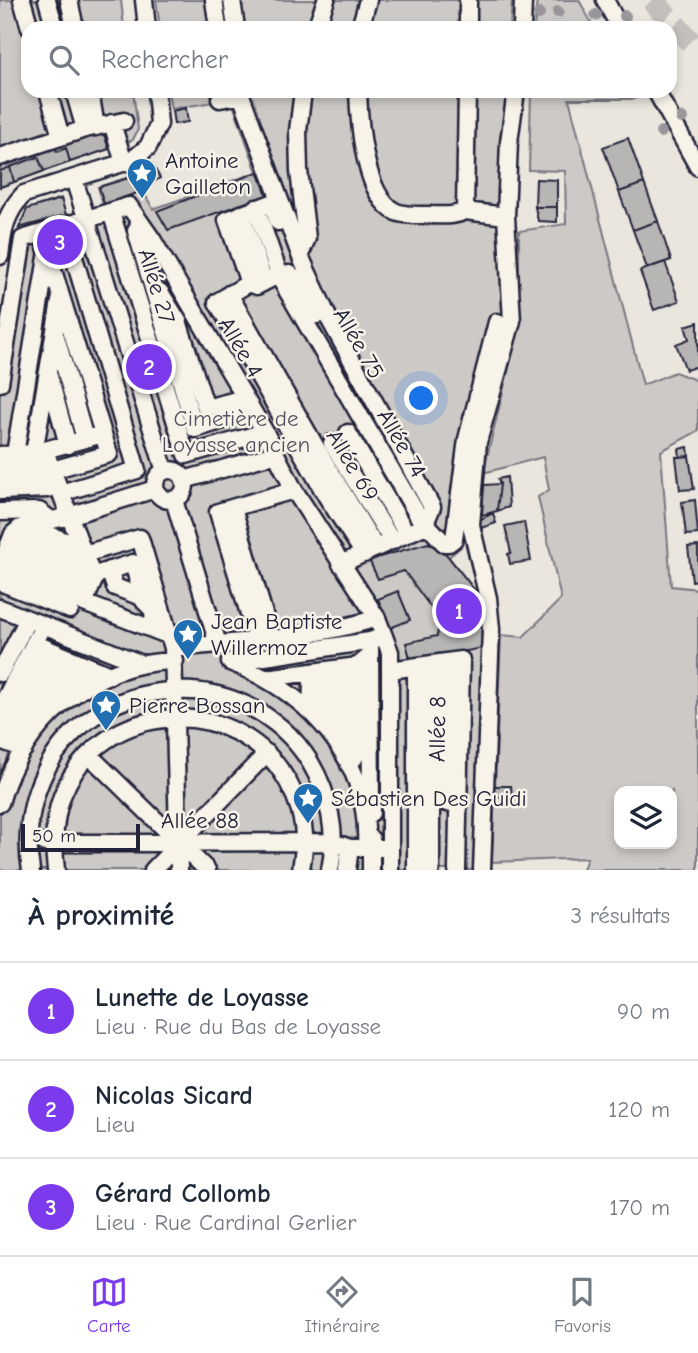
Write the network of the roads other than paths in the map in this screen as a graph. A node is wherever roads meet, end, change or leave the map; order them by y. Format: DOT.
graph roads {
  1 [pos="47,0"];
  2 [pos="69,0"];
  3 [pos="144,0"];
  4 [pos="214,0"];
  5 [pos="232,0"];
  6 [pos="326,0"];
  7 [pos="368,0"];
  8 [pos="468,0"];
  9 [pos="523,0"];
  10 [pos="605,0"];
  11 [pos="26,1"];
  12 [pos="29,21"];
  13 [pos="53,21"];
  14 [pos="74,21"];
  15 [pos="146,21"];
  16 [pos="217,21"];
  17 [pos="235,21"];
  18 [pos="318,21"];
  19 [pos="362,21"];
  20 [pos="468,21"];
  21 [pos="522,21"];
  22 [pos="616,21"];
  23 [pos="50,98"];
  24 [pos="80,98"];
  25 [pos="93,98"];
  26 [pos="157,98"];
  27 [pos="233,98"];
  28 [pos="302,98"];
  29 [pos="358,98"];
  30 [pos="467,98"];
  31 [pos="515,98"];
  32 [pos="660,98"];
  33 [pos="105,125"];
  34 [pos="61,137"];
  35 [pos="0,157"];
  36 [pos="124,163"];
  37 [pos="698,167"];
  38 [pos="74,178"];
  39 [pos="465,211"];
  40 [pos="111,212"];
  41 [pos="506,216"];
  42 [pos="88,219"];
  43 [pos="140,222"];
  44 [pos="65,226"];
  45 [pos="42,234"];
  46 [pos="48,254"];
  47 [pos="0,256"];
  48 [pos="280,269"];
  49 [pos="150,278"];
  50 [pos="61,295"];
  51 [pos="497,322"];
  52 [pos="55,334"];
  53 [pos="48,371"];
  54 [pos="0,383"];
  55 [pos="248,404"];
  56 [pos="374,418"];
  57 [pos="265,432"];
  58 [pos="348,433"];
  59 [pos="103,434"];
  60 [pos="85,439"];
  61 [pos="332,443"];
  62 [pos="8,454"];
  63 [pos="275,454"];
  64 [pos="312,455"];
  65 [pos="0,466"];
  66 [pos="50,469"];
  67 [pos="165,471"];
  68 [pos="0,479"];
  69 [pos="184,480"];
  70 [pos="155,489"];
  71 [pos="294,490"];
  72 [pos="0,491"];
  73 [pos="174,500"];
  74 [pos="0,503"];
  75 [pos="0,512"];
  76 [pos="69,516"];
  77 [pos="427,519"];
  78 [pos="51,520"];
  79 [pos="70,543"];
  80 [pos="385,544"];
  81 [pos="8,546"];
  82 [pos="341,564"];
  83 [pos="114,569"];
  84 [pos="82,580"];
  85 [pos="0,582"];
  86 [pos="144,598"];
  87 [pos="0,608"];
  88 [pos="377,618"];
  89 [pos="36,622"];
  90 [pos="264,639"];
  91 [pos="34,643"];
  92 [pos="168,644"];
  93 [pos="218,644"];
  94 [pos="374,646"];
  95 [pos="142,664"];
  96 [pos="247,669"];
  97 [pos="418,669"];
  98 [pos="390,670"];
  99 [pos="0,673"];
  100 [pos="110,675"];
  101 [pos="336,675"];
  102 [pos="265,678"];
  103 [pos="93,683"];
  104 [pos="281,688"];
  105 [pos="176,690"];
  106 [pos="78,692"];
  107 [pos="14,700"];
  108 [pos="311,711"];
  109 [pos="176,717"];
  110 [pos="326,728"];
  111 [pos="340,749"];
  112 [pos="267,753"];
  113 [pos="0,755"];
  114 [pos="89,755"];
  115 [pos="22,756"];
  116 [pos="349,765"];
  117 [pos="304,842"];
  118 [pos="333,842"];
  119 [pos="179,843"];
  120 [pos="53,844"];
  121 [pos="452,844"];
  122 [pos="390,847"];
  123 [pos="419,847"];
  124 [pos="362,848"];
  125 [pos="29,853"];
  126 [pos="31,870"];
  127 [pos="56,870"];
  128 [pos="153,870"];
  129 [pos="179,870"];
  130 [pos="207,870"];
  131 [pos="301,870"];
  132 [pos="330,870"];
  133 [pos="347,870"];
  134 [pos="371,870"];
  135 [pos="390,870"];
  136 [pos="409,870"];
  137 [pos="416,870"];
  138 [pos="431,870"];
  139 [pos="457,870"];
  140 [pos="482,870"];
  1 -- 13 [label="street"];
  2 -- 14 [label="street"];
  3 -- 15 [label="street"];
  4 -- 16 [label="street"];
  5 -- 17 [label="street"];
  6 -- 18 [label="street"];
  7 -- 19 [label="street"];
  8 -- 20 [label="street"];
  9 -- 21 [label="street"];
  10 -- 22 [label="street"];
  11 -- 12 [label="street"];
  23 -- 34 [label="street"];
  24 -- 33 [label="street"];
  25 -- 33 [label="street"];
  26 -- 36 [label="street"];
  27 -- 48 [label="street"];
  28 -- 48 [label="street"];
  29 -- 39 [label="street"];
  30 -- 39 [label="street"];
  31 -- 41 [label="street"];
  32 -- 37 [label="street"];
  33 -- 34 [label="street"];
  33 -- 36 [label="street"];
  34 -- 35 [label="street"];
  36 -- 38 [label="street"];
  38 -- 42 [label="street"];
  38 -- 47 [label="street"];
  39 -- 41 [label="street"];
  40 -- 42 [label="street"];
  40 -- 43 [label="street, Allée 4"];
  40 -- 57 [label="street, Allée 27"];
  41 -- 140 [label="street"];
  42 -- 44 [label="street"];
  42 -- 67 [label="street"];
  43 -- 49 [label="street"];
  43 -- 55 [label="street, Allée 4"];
  44 -- 45 [label="street"];
  44 -- 66 [label="street"];
  45 -- 46 [label="street"];
  45 -- 54 [label="street"];
  46 -- 50 [label="street"];
  46 -- 62 [label="street"];
  48 -- 48 [label="street"];
  48 -- 56 [label="street, Allée 75"];
  48 -- 56 [label="street"];
  48 -- 64 [label="street"];
  49 -- 55 [label="street"];
  49 -- 55 [label="street"];
  50 -- 52 [label="street"];
  50 -- 59 [label="street"];
  51 -- 77 [label="street"];
  52 -- 53 [label="street"];
  52 -- 60 [label="street"];
  53 -- 66 [label="street"];
  53 -- 66 [label="street"];
  55 -- 57 [label="street, Allée 4"];
  56 -- 58 [label="street"];
  56 -- 77 [label="street"];
  57 -- 63 [label="street, Allée 4"];
  58 -- 61 [label="street"];
  58 -- 80 [label="street"];
  59 -- 60 [label="street"];
  59 -- 66 [label="street"];
  60 -- 66 [label="street"];
  61 -- 64 [label="street"];
  61 -- 80 [label="street"];
  62 -- 66 [label="street"];
  63 -- 69 [label="street"];
  63 -- 71 [label="street, Allée 4"];
  64 -- 80 [label="street"];
  65 -- 66 [label="street"];
  66 -- 68 [label="street"];
  66 -- 72 [label="street"];
  66 -- 74 [label="street"];
  66 -- 76 [label="street"];
  67 -- 69 [label="street"];
  67 -- 70 [label="street"];
  69 -- 73 [label="street"];
  70 -- 73 [label="street"];
  70 -- 76 [label="street"];
  71 -- 82 [label="street, Allée 4"];
  71 -- 90 [label="street"];
  73 -- 93 [label="street"];
  75 -- 78 [label="street"];
  76 -- 78 [label="street"];
  76 -- 84 [label="street"];
  77 -- 80 [label="street"];
  78 -- 81 [label="street"];
  79 -- 81 [label="street"];
  80 -- 82 [label="street"];
  81 -- 84 [label="street"];
  81 -- 84 [label="street"];
  82 -- 88 [label="street, Allée 4"];
  83 -- 84 [label="street"];
  83 -- 86 [label="street"];
  83 -- 86 [label="street"];
  84 -- 85 [label="street"];
  84 -- 92 [label="street"];
  84 -- 92 [label="street"];
  86 -- 92 [label="street"];
  87 -- 89 [label="street"];
  88 -- 90 [label="street"];
  88 -- 94 [label="street, Allée 4"];
  89 -- 91 [label="street"];
  89 -- 95 [label="street"];
  89 -- 99 [label="street"];
  90 -- 93 [label="street"];
  91 -- 100 [label="street"];
  91 -- 107 [label="street"];
  92 -- 93 [label="street"];
  92 -- 95 [label="street"];
  92 -- 105 [label="street"];
  94 -- 96 [label="street"];
  94 -- 96 [label="street"];
  94 -- 98 [label="street"];
  94 -- 101 [label="street"];
  94 -- 124 [label="street"];
  95 -- 100 [label="street"];
  96 -- 102 [label="street"];
  97 -- 98 [label="street, Allée 8"];
  97 -- 121 [label="street, Allée 8"];
  97 -- 123 [label="street"];
  97 -- 123 [label="street"];
  98 -- 122 [label="street"];
  100 -- 103 [label="street"];
  101 -- 102 [label="street"];
  101 -- 104 [label="street"];
  101 -- 108 [label="street"];
  101 -- 110 [label="street"];
  101 -- 111 [label="street"];
  101 -- 116 [label="street"];
  102 -- 104 [label="street"];
  103 -- 106 [label="street"];
  103 -- 107 [label="street"];
  104 -- 108 [label="street"];
  105 -- 109 [label="street"];
  105 -- 118 [label="street"];
  105 -- 125 [label="street"];
  106 -- 107 [label="street"];
  106 -- 115 [label="street"];
  107 -- 115 [label="street"];
  107 -- 115 [label="street"];
  107 -- 115 [label="street"];
  108 -- 110 [label="street"];
  109 -- 112 [label="street"];
  109 -- 114 [label="street"];
  109 -- 119 [label="street"];
  110 -- 111 [label="street"];
  111 -- 116 [label="street"];
  112 -- 117 [label="street"];
  112 -- 119 [label="street"];
  113 -- 115 [label="street"];
  114 -- 119 [label="street"];
  114 -- 120 [label="street"];
  116 -- 124 [label="street"];
  117 -- 118 [label="street, Allée 88"];
  117 -- 119 [label="street, Allée 88"];
  117 -- 131 [label="street"];
  118 -- 124 [label="street, Allée 88"];
  118 -- 132 [label="street"];
  119 -- 120 [label="street, Allée 88"];
  119 -- 128 [label="street"];
  119 -- 129 [label="street"];
  119 -- 130 [label="street"];
  120 -- 125 [label="street, Allée 88"];
  120 -- 127 [label="street"];
  121 -- 123 [label="street, Allée 88"];
  121 -- 139 [label="street, Allée 8"];
  122 -- 123 [label="street, Allée 88"];
  122 -- 124 [label="street, Allée 88"];
  122 -- 135 [label="street"];
  123 -- 136 [label="street"];
  123 -- 137 [label="street"];
  123 -- 138 [label="street"];
  124 -- 133 [label="street"];
  124 -- 134 [label="street"];
  125 -- 126 [label="street"];
}
